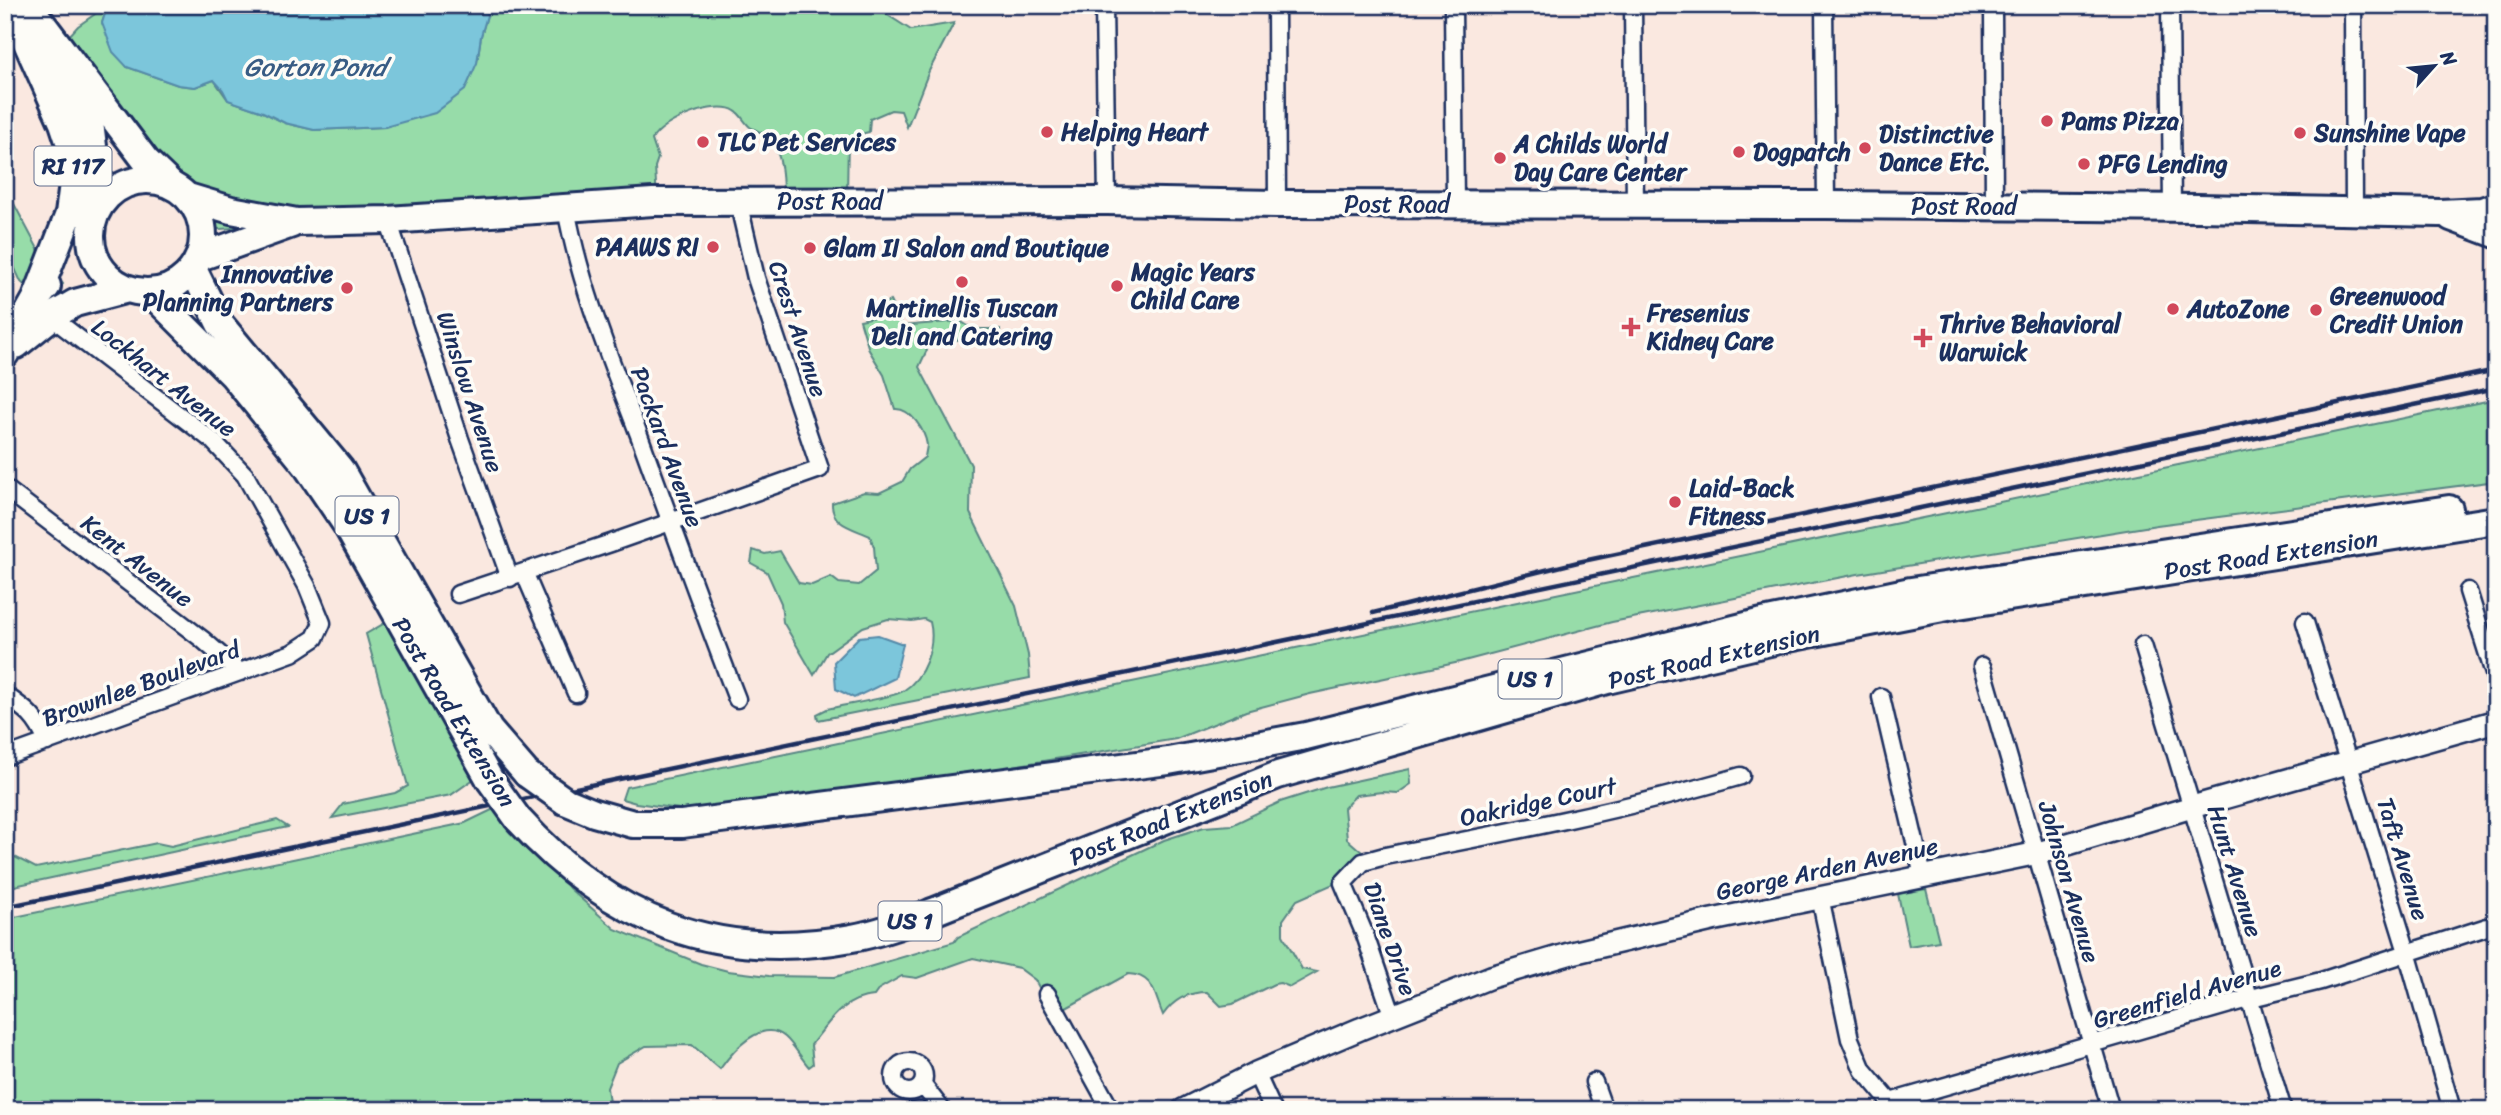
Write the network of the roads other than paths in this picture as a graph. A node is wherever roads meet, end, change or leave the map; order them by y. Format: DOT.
graph roads {
  1 [pos="28,5"];
  2 [pos="1104,5"];
  3 [pos="1276,5"];
  4 [pos="1453,5"];
  5 [pos="1633,5"];
  6 [pos="1824,5"];
  7 [pos="1993,5"];
  8 [pos="2170,5"];
  9 [pos="2353,5"];
  10 [pos="5,10"];
  11 [pos="24,36"];
  12 [pos="179,191"];
  13 [pos="738,201"];
  14 [pos="1107,201"];
  15 [pos="1277,204"];
  16 [pos="1455,204"];
  17 [pos="1635,205"];
  18 [pos="1826,205"];
  19 [pos="1994,206"];
  20 [pos="2496,206"];
  21 [pos="566,208"];
  22 [pos="2172,208"];
  23 [pos="2354,212"];
  24 [pos="2440,213"];
  25 [pos="388,220"];
  26 [pos="297,222"];
  27 [pos="93,224"];
  28 [pos="2496,234"];
  29 [pos="196,263"];
  30 [pos="139,290"];
  31 [pos="44,308"];
  32 [pos="6,353"];
  33 [pos="5,488"];
  34 [pos="2496,502"];
  35 [pos="2496,520"];
  36 [pos="671,522"];
  37 [pos="517,575"];
  38 [pos="2468,591"];
  39 [pos="458,594"];
  40 [pos="2305,622"];
  41 [pos="2143,645"];
  42 [pos="292,653"];
  43 [pos="1982,666"];
  44 [pos="240,672"];
  45 [pos="2496,680"];
  46 [pos="576,693"];
  47 [pos="5,695"];
  48 [pos="1881,697"];
  49 [pos="737,699"];
  50 [pos="2496,721"];
  51 [pos="47,742"];
  52 [pos="5,757"];
  53 [pos="2349,762"];
  54 [pos="1741,776"];
  55 [pos="2192,807"];
  56 [pos="2038,853"];
  57 [pos="1348,876"];
  58 [pos="1923,876"];
  59 [pos="1820,897"];
  60 [pos="2496,924"];
  61 [pos="2407,951"];
  62 [pos="1047,994"];
  63 [pos="2251,998"];
  64 [pos="1393,1017"];
  65 [pos="2091,1044"];
  66 [pos="1256,1073"];
  67 [pos="1594,1082"];
  68 [pos="922,1084"];
  69 [pos="1891,1106"];
  70 [pos="942,1110"];
  71 [pos="1111,1110"];
  72 [pos="1183,1110"];
  73 [pos="1273,1110"];
  74 [pos="1604,1110"];
  75 [pos="2110,1110"];
  76 [pos="2283,1110"];
  77 [pos="2452,1110"];
  1 -- 12 [label="main road, US 1"];
  2 -- 14 [label="street"];
  3 -- 15 [label="street"];
  4 -- 16 [label="street"];
  5 -- 17 [label="street"];
  6 -- 18 [label="street"];
  7 -- 19 [label="street"];
  8 -- 22 [label="street"];
  9 -- 23 [label="street"];
  10 -- 11 [label="main road, US 1"];
  11 -- 27 [label="main road, US 1"];
  11 -- 31 [label="main road, RI 117"];
  12 -- 26 [label="main road, Post Road"];
  12 -- 27 [label="main road, Post Road"];
  12 -- 29 [label="main road, US 1"];
  13 -- 14 [label="main road, Post Road"];
  13 -- 21 [label="main road, Post Road"];
  13 -- 36 [label="street, Crest Avenue"];
  14 -- 15 [label="main road, Post Road"];
  15 -- 16 [label="main road, Post Road"];
  16 -- 17 [label="main road, Post Road"];
  17 -- 18 [label="main road, Post Road"];
  18 -- 19 [label="main road, Post Road"];
  19 -- 22 [label="main road, Post Road"];
  20 -- 24 [label="main road, Post Road"];
  21 -- 25 [label="main road, Post Road"];
  21 -- 36 [label="street, Packard Avenue"];
  22 -- 23 [label="main road, Post Road"];
  23 -- 24 [label="main road, Post Road"];
  24 -- 28 [label="main road"];
  25 -- 26 [label="main road, Post Road"];
  25 -- 37 [label="street, Winslow Avenue"];
  26 -- 29 [label="main road, Post Road"];
  27 -- 30 [label="main road, US 1"];
  27 -- 31 [label="main road, Post Road"];
  29 -- 30 [label="main road, Post Road"];
  29 -- 34 [label="main road, Post Road Extension / US 1, bridge"];
  30 -- 31 [label="main road, Post Road"];
  30 -- 35 [label="main road, Post Road Extension / US 1, bridge"];
  31 -- 32 [label="main road, RI 117"];
  31 -- 42 [label="street, Lockhart Avenue"];
  33 -- 44 [label="street, Kent Avenue"];
  36 -- 37 [label="street"];
  36 -- 49 [label="street, Packard Avenue"];
  37 -- 39 [label="street"];
  37 -- 46 [label="street, Winslow Avenue"];
  38 -- 45 [label="street"];
  40 -- 53 [label="street, Taft Avenue"];
  41 -- 55 [label="street, Hunt Avenue"];
  42 -- 44 [label="street, Brownlee Boulevard"];
  43 -- 56 [label="street, Johnson Avenue"];
  44 -- 51 [label="street, Brownlee Boulevard"];
  47 -- 51 [label="street"];
  48 -- 58 [label="street"];
  50 -- 53 [label="street, George Arden Avenue"];
  51 -- 52 [label="street, Brownlee Boulevard"];
  53 -- 55 [label="street, George Arden Avenue"];
  53 -- 61 [label="street, Taft Avenue"];
  54 -- 57 [label="street, Oakridge Court"];
  55 -- 56 [label="street, George Arden Avenue"];
  55 -- 63 [label="street, Hunt Avenue"];
  56 -- 58 [label="street, George Arden Avenue"];
  56 -- 65 [label="street, Johnson Avenue"];
  57 -- 64 [label="street, Diane Drive"];
  58 -- 59 [label="street, George Arden Avenue"];
  59 -- 64 [label="street, George Arden Avenue"];
  59 -- 69 [label="street"];
  60 -- 61 [label="street, Greenfield Avenue"];
  61 -- 63 [label="street, Greenfield Avenue"];
  61 -- 77 [label="street, Taft Avenue"];
  62 -- 71 [label="street"];
  63 -- 65 [label="street, Greenfield Avenue"];
  63 -- 76 [label="street, Hunt Avenue"];
  64 -- 66 [label="street, George Arden Avenue"];
  65 -- 69 [label="street, Greenfield Avenue"];
  65 -- 75 [label="street, Johnson Avenue"];
  66 -- 72 [label="street, George Arden Avenue"];
  66 -- 73 [label="street"];
  67 -- 74 [label="street"];
  68 -- 70 [label="street"];
}
